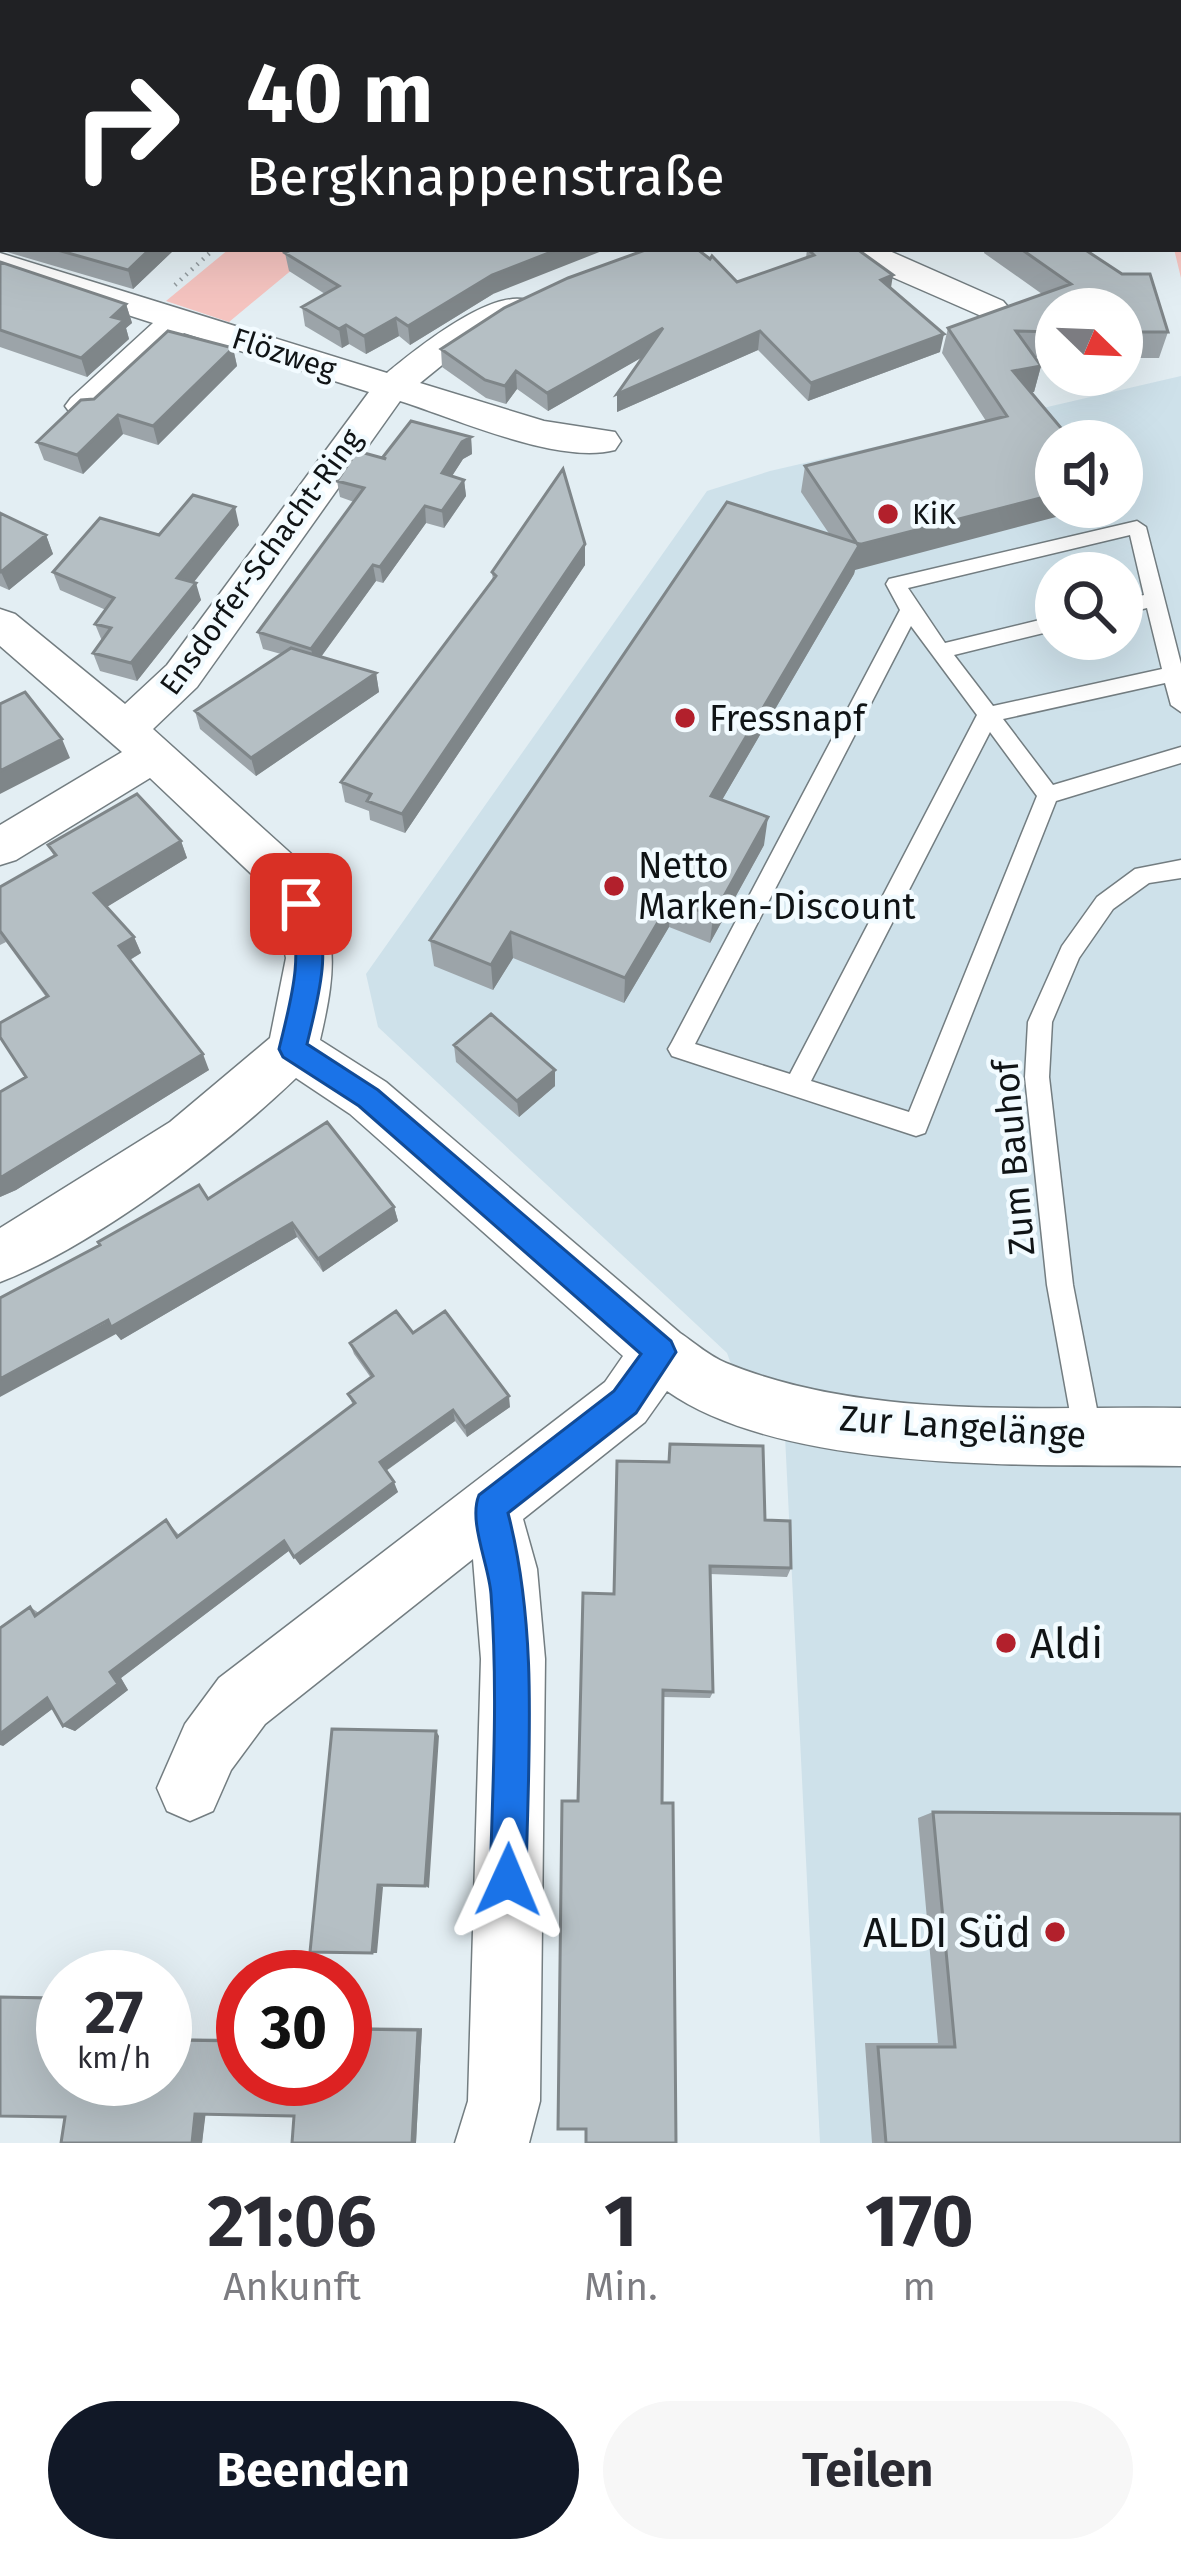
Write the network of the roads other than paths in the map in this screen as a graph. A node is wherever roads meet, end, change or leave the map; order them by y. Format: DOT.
graph roads {
  1 [pos="863,252"];
  2 [pos="0,263"];
  3 [pos="554,288"];
  4 [pos="991,308"];
  5 [pos="178,320"];
  6 [pos="391,388"];
  7 [pos="84,406"];
  8 [pos="602,441"];
  9 [pos="1154,598"];
  10 [pos="1143,601"];
  11 [pos="910,610"];
  12 [pos="0,624"];
  13 [pos="1035,628"];
  14 [pos="940,651"];
  15 [pos="1174,674"];
  16 [pos="1181,704"];
  17 [pos="988,715"];
  18 [pos="138,743"];
  19 [pos="1181,755"];
  20 [pos="1048,795"];
  21 [pos="0,847"];
  22 [pos="1181,868"];
  23 [pos="293,1049"];
  24 [pos="796,1087"];
  25 [pos="0,1257"];
  26 [pos="661,1352"];
  27 [pos="1088,1435"];
  28 [pos="1181,1437"];
  29 [pos="490,1507"];
  30 [pos="190,1788"];
  31 [pos="492,2143"];
  1 -- 4 [label="street"];
  2 -- 5 [label="street, Flözweg"];
  3 -- 6 [label="street, Ensdorfer-Schacht-Ring"];
  5 -- 6 [label="street, Flözweg"];
  5 -- 7 [label="street"];
  6 -- 8 [label="street"];
  6 -- 18 [label="street, Ensdorfer-Schacht-Ring"];
  9 -- 10 [label="lane"];
  9 -- 11 [label="lane"];
  9 -- 15 [label="lane"];
  11 -- 14 [label="lane"];
  11 -- 24 [label="lane"];
  12 -- 18 [label="street"];
  13 -- 14 [label="lane"];
  14 -- 17 [label="lane"];
  15 -- 16 [label="lane"];
  15 -- 17 [label="lane"];
  17 -- 20 [label="lane"];
  17 -- 24 [label="lane"];
  18 -- 21 [label="street, Ensdorfer-Schacht-Ring"];
  18 -- 23 [label="street"];
  19 -- 20 [label="lane"];
  20 -- 24 [label="lane"];
  22 -- 27 [label="lane, Zum Bauhof"];
  23 -- 25 [label="street"];
  23 -- 26 [label="street, Zur Langelänge"];
  26 -- 27 [label="street, Zur Langelänge"];
  26 -- 29 [label="street"];
  27 -- 28 [label="street, Zur Langelänge"];
  29 -- 30 [label="street"];
  29 -- 31 [label="street"];
}
